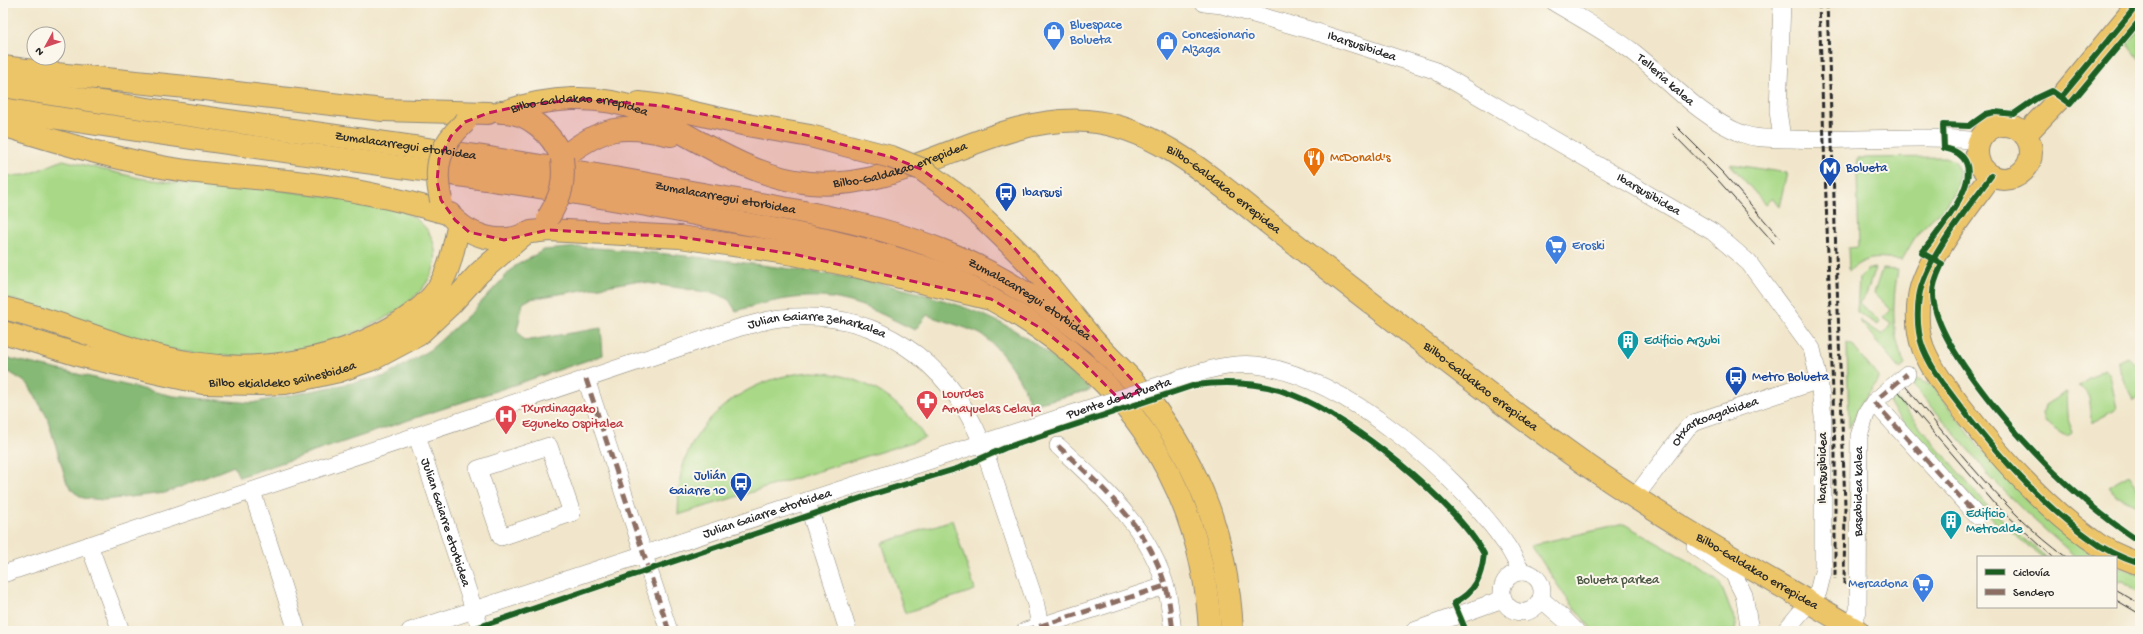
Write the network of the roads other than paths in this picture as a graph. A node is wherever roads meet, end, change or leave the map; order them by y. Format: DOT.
graph roads {
  1 [pos="1204,3"];
  2 [pos="1555,3"];
  3 [pos="1782,3"];
  4 [pos="2139,3"];
  5 [pos="3,67"];
  6 [pos="3,86"];
  7 [pos="601,99"];
  8 [pos="3,109"];
  9 [pos="496,113"];
  10 [pos="3,125"];
  11 [pos="2025,135"];
  12 [pos="1782,138"];
  13 [pos="695,140"];
  14 [pos="1979,141"];
  15 [pos="562,158"];
  16 [pos="1991,176"];
  17 [pos="450,213"];
  18 [pos="526,234"];
  19 [pos="991,299"];
  20 [pos="3,308"];
  21 [pos="3,332"];
  22 [pos="1097,344"];
  23 [pos="1907,374"];
  24 [pos="586,379"];
  25 [pos="1819,380"];
  26 [pos="1877,399"];
  27 [pos="1059,418"];
  28 [pos="417,436"];
  29 [pos="982,444"];
  30 [pos="1058,446"];
  31 [pos="252,491"];
  32 [pos="1635,497"];
  33 [pos="807,502"];
  34 [pos="572,513"];
  35 [pos="1977,516"];
  36 [pos="1677,525"];
  37 [pos="89,545"];
  38 [pos="645,555"];
  39 [pos="2140,564"];
  40 [pos="1522,572"];
  41 [pos="3,574"];
  42 [pos="1165,586"];
  43 [pos="1503,599"];
  44 [pos="1541,600"];
  45 [pos="1231,604"];
  46 [pos="475,609"];
  47 [pos="1747,609"];
  48 [pos="1803,610"];
  49 [pos="1033,628"];
  50 [pos="1854,629"];
  51 [pos="121,631"];
  52 [pos="297,631"];
  53 [pos="410,631"];
  54 [pos="481,631"];
  55 [pos="669,631"];
  56 [pos="848,631"];
  57 [pos="1173,631"];
  58 [pos="1210,631"];
  59 [pos="1232,631"];
  60 [pos="1246,631"];
  61 [pos="1414,631"];
  62 [pos="1576,631"];
  63 [pos="1750,631"];
  64 [pos="1762,631"];
  65 [pos="1785,631"];
  1 -- 25 [label="street, Ibarsusibidea"];
  2 -- 12 [label="street, Telleria kalea"];
  3 -- 12 [label="street"];
  4 -- 11 [label="main road"];
  5 -- 9 [label="main road"];
  6 -- 22 [label="main road, Zumalacarregui etorbidea"];
  7 -- 9 [label="main road, Bilbo-Galdakao errepidea"];
  7 -- 13 [label="main road, Bilbo-Galdakao errepidea"];
  7 -- 22 [label="main road, bridge"];
  8 -- 19 [label="main road, Zumalacarregui etorbidea"];
  9 -- 15 [label="main road"];
  9 -- 17 [label="main road, bridge"];
  10 -- 17 [label="main road"];
  11 -- 14 [label="main road"];
  11 -- 16 [label="main road"];
  12 -- 14 [label="street, Telleria kalea"];
  13 -- 15 [label="main road, Bilbo-Galdakao errepidea"];
  13 -- 32 [label="main road, Bilbo-Galdakao errepidea"];
  14 -- 16 [label="main road"];
  15 -- 18 [label="main road, bridge"];
  16 -- 39 [label="main road"];
  17 -- 18 [label="main road"];
  17 -- 20 [label="main road, Bilbo ekialdeko saihesbidea"];
  18 -- 19 [label="main road"];
  18 -- 21 [label="main road, Bilbo ekialdeko saihesbidea"];
  19 -- 58 [label="main road, Zumalacarregui etorbidea"];
  22 -- 45 [label="main road, Zumalacarregui etorbidea"];
  23 -- 26 [label="street, Basabidea kalea"];
  24 -- 28 [label="street"];
  24 -- 29 [label="street, Julian Gaiarre zeharkalea"];
  24 -- 38 [label="street"];
  25 -- 32 [label="street, Otxarkoagabidea"];
  25 -- 48 [label="street, Ibarsusibidea"];
  26 -- 35 [label="street"];
  26 -- 50 [label="street, Basabidea kalea"];
  27 -- 29 [label="street, Julian Gaiarre etorbidea"];
  27 -- 40 [label="street, Puente de la Puerta, bridge"];
  28 -- 31 [label="street"];
  28 -- 46 [label="street, Julian Gaiarre etorbidea"];
  29 -- 33 [label="street, Julian Gaiarre etorbidea"];
  29 -- 49 [label="street, Julian Gaiarre zeharkalea"];
  30 -- 42 [label="street"];
  31 -- 37 [label="street"];
  31 -- 52 [label="street"];
  32 -- 36 [label="main road, Bilbo-Galdakao errepidea"];
  33 -- 38 [label="street, Julian Gaiarre etorbidea"];
  33 -- 56 [label="street"];
  34 -- 34 [label="street"];
  36 -- 47 [label="street, Bilbo-Galdakao errepidea"];
  36 -- 48 [label="main road, Bilbo-Galdakao errepidea"];
  37 -- 41 [label="street"];
  37 -- 51 [label="street"];
  38 -- 46 [label="street, Julian Gaiarre etorbidea"];
  38 -- 55 [label="street"];
  40 -- 43 [label="street"];
  40 -- 44 [label="street"];
  42 -- 49 [label="street"];
  42 -- 57 [label="street"];
  43 -- 44 [label="street"];
  43 -- 61 [label="street"];
  44 -- 62 [label="street"];
  45 -- 59 [label="main road, Zumalacarregui etorbidea"];
  45 -- 60 [label="main road"];
  46 -- 53 [label="street, Julian Gaiarre etorbidea"];
  46 -- 54 [label="street, Julian Gaiarre etorbidea"];
  47 -- 63 [label="street, Bilbo-Galdakao errepidea"];
  47 -- 64 [label="street"];
  48 -- 50 [label="main road, Bilbo-Galdakao errepidea"];
  48 -- 65 [label="street, Ibarsusibidea"];
}
